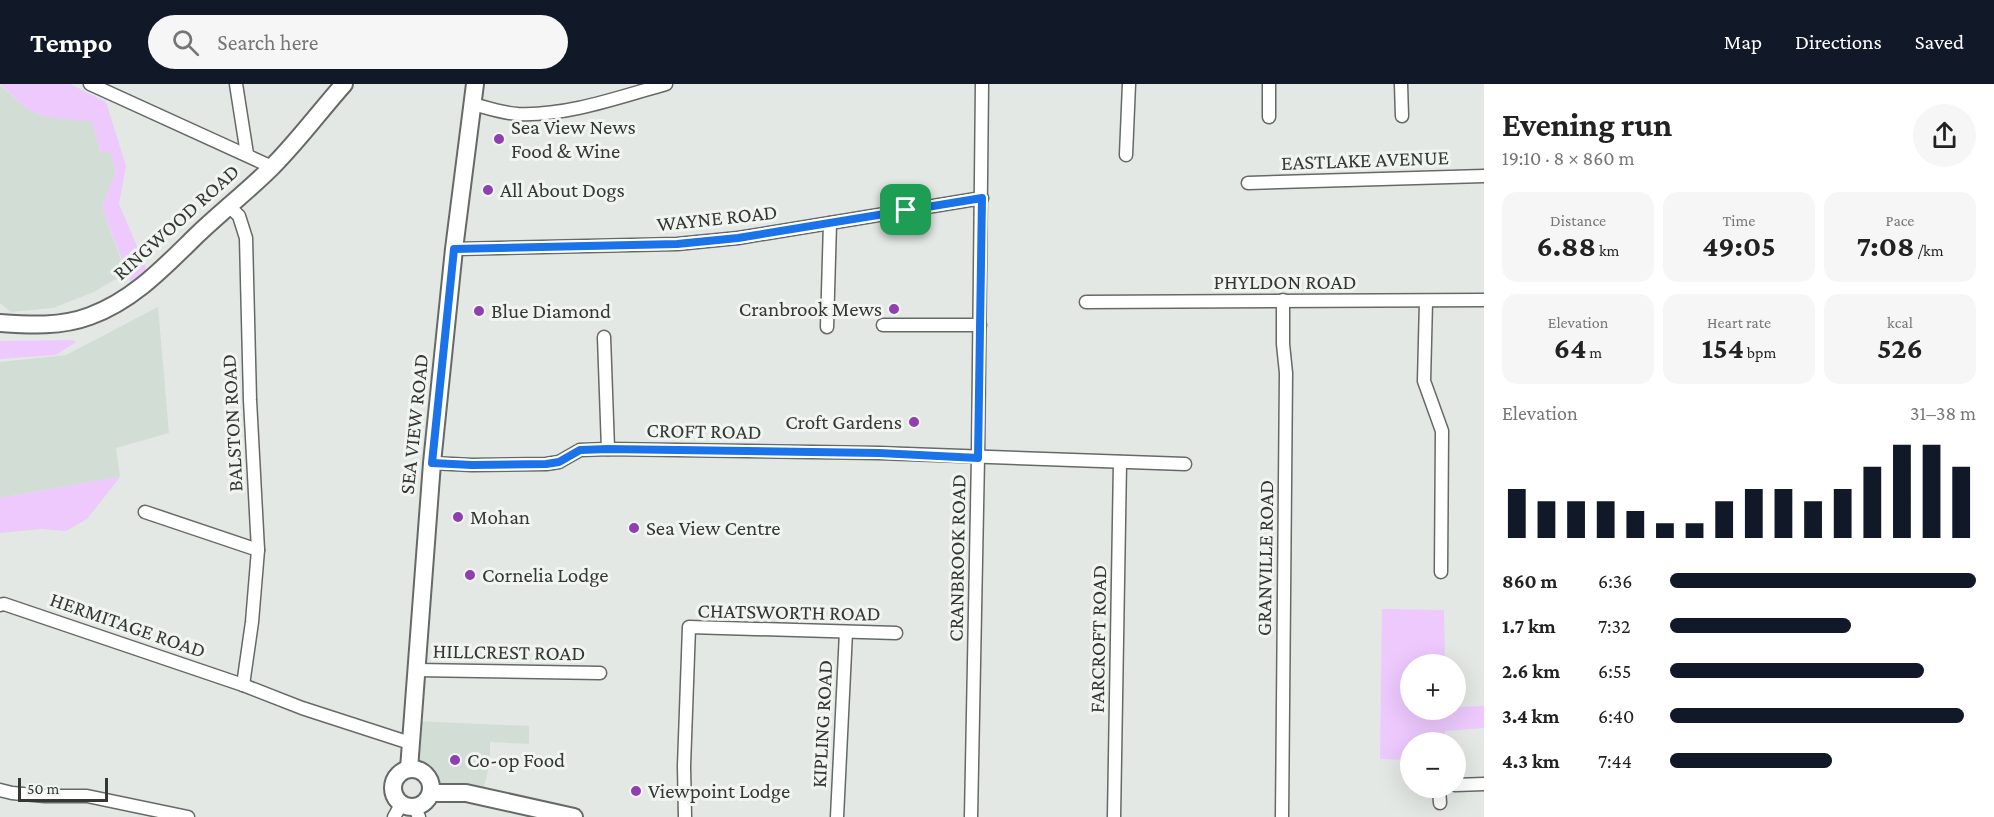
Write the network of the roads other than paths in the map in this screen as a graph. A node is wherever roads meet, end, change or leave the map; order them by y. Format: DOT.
graph roads {
  1 [pos="90,84"];
  2 [pos="236,84"];
  3 [pos="344,84"];
  4 [pos="475,84"];
  5 [pos="666,84"];
  6 [pos="982,84"];
  7 [pos="1130,84"];
  8 [pos="1269,84"];
  9 [pos="1401,84"];
  10 [pos="472,104"];
  11 [pos="1402,116"];
  12 [pos="1269,117"];
  13 [pos="247,154"];
  14 [pos="1126,155"];
  15 [pos="272,167"];
  16 [pos="1484,176"];
  17 [pos="1248,183"];
  18 [pos="982,198"];
  19 [pos="228,205"];
  20 [pos="830,223"];
  21 [pos="454,249"];
  22 [pos="1283,300"];
  23 [pos="1484,300"];
  24 [pos="1426,301"];
  25 [pos="1086,302"];
  26 [pos="0,323"];
  27 [pos="883,325"];
  28 [pos="980,325"];
  29 [pos="827,327"];
  30 [pos="604,337"];
  31 [pos="608,449"];
  32 [pos="978,458"];
  33 [pos="1120,462"];
  34 [pos="432,463"];
  35 [pos="1185,464"];
  36 [pos="145,512"];
  37 [pos="258,550"];
  38 [pos="1442,572"];
  39 [pos="0,604"];
  40 [pos="846,632"];
  41 [pos="897,633"];
  42 [pos="416,670"];
  43 [pos="600,673"];
  44 [pos="243,685"];
  45 [pos="410,743"];
  46 [pos="409,769"];
  47 [pos="1466,784"];
  48 [pos="1484,784"];
  49 [pos="0,790"];
  50 [pos="431,793"];
  51 [pos="1440,798"];
  52 [pos="1440,803"];
  53 [pos="407,811"];
  54 [pos="188,817"];
  55 [pos="574,817"];
  56 [pos="685,817"];
  57 [pos="837,817"];
  58 [pos="970,817"];
  59 [pos="1114,817"];
  60 [pos="1282,817"];
  1 -- 13 [label="street"];
  2 -- 13 [label="street"];
  3 -- 15 [label="main road, RINGWOOD ROAD"];
  4 -- 10 [label="main road, SEA VIEW ROAD"];
  5 -- 10 [label="street"];
  6 -- 18 [label="street, CRANBROOK ROAD"];
  7 -- 14 [label="street"];
  8 -- 12 [label="street"];
  9 -- 11 [label="street"];
  10 -- 21 [label="main road, SEA VIEW ROAD"];
  13 -- 15 [label="street"];
  15 -- 19 [label="main road, RINGWOOD ROAD"];
  16 -- 17 [label="street, EASTLAKE AVENUE"];
  18 -- 20 [label="street, WAYNE ROAD"];
  18 -- 28 [label="street, CRANBROOK ROAD"];
  19 -- 26 [label="main road, RINGWOOD ROAD"];
  19 -- 37 [label="street, BALSTON ROAD"];
  20 -- 21 [label="street, WAYNE ROAD"];
  20 -- 29 [label="street"];
  21 -- 34 [label="main road, SEA VIEW ROAD"];
  22 -- 24 [label="street, PHYLDON ROAD"];
  22 -- 25 [label="street, PHYLDON ROAD"];
  22 -- 60 [label="street, GRANVILLE ROAD"];
  23 -- 24 [label="street, PHYLDON ROAD"];
  24 -- 38 [label="street"];
  27 -- 28 [label="street"];
  28 -- 32 [label="street, CRANBROOK ROAD"];
  30 -- 31 [label="street"];
  31 -- 32 [label="street, CROFT ROAD"];
  31 -- 34 [label="street, CROFT ROAD"];
  32 -- 33 [label="street"];
  32 -- 58 [label="street, CRANBROOK ROAD"];
  33 -- 35 [label="street"];
  33 -- 59 [label="street, FARCROFT ROAD"];
  34 -- 42 [label="main road, SEA VIEW ROAD"];
  36 -- 37 [label="street"];
  37 -- 44 [label="street, BALSTON ROAD"];
  39 -- 44 [label="street, HERMITAGE ROAD"];
  40 -- 41 [label="street, CHATSWORTH ROAD"];
  40 -- 56 [label="street, CHATSWORTH ROAD"];
  40 -- 57 [label="street, KIPLING ROAD"];
  42 -- 43 [label="street, HILLCREST ROAD"];
  42 -- 45 [label="main road, SEA VIEW ROAD"];
  44 -- 45 [label="street, HERMITAGE ROAD"];
  45 -- 46 [label="main road, SEA VIEW ROAD"];
  46 -- 50 [label="main road"];
  46 -- 53 [label="main road"];
  47 -- 48 [label="street"];
  49 -- 54 [label="street"];
  50 -- 53 [label="main road"];
  50 -- 55 [label="main road"];
  51 -- 52 [label="street"];
}
